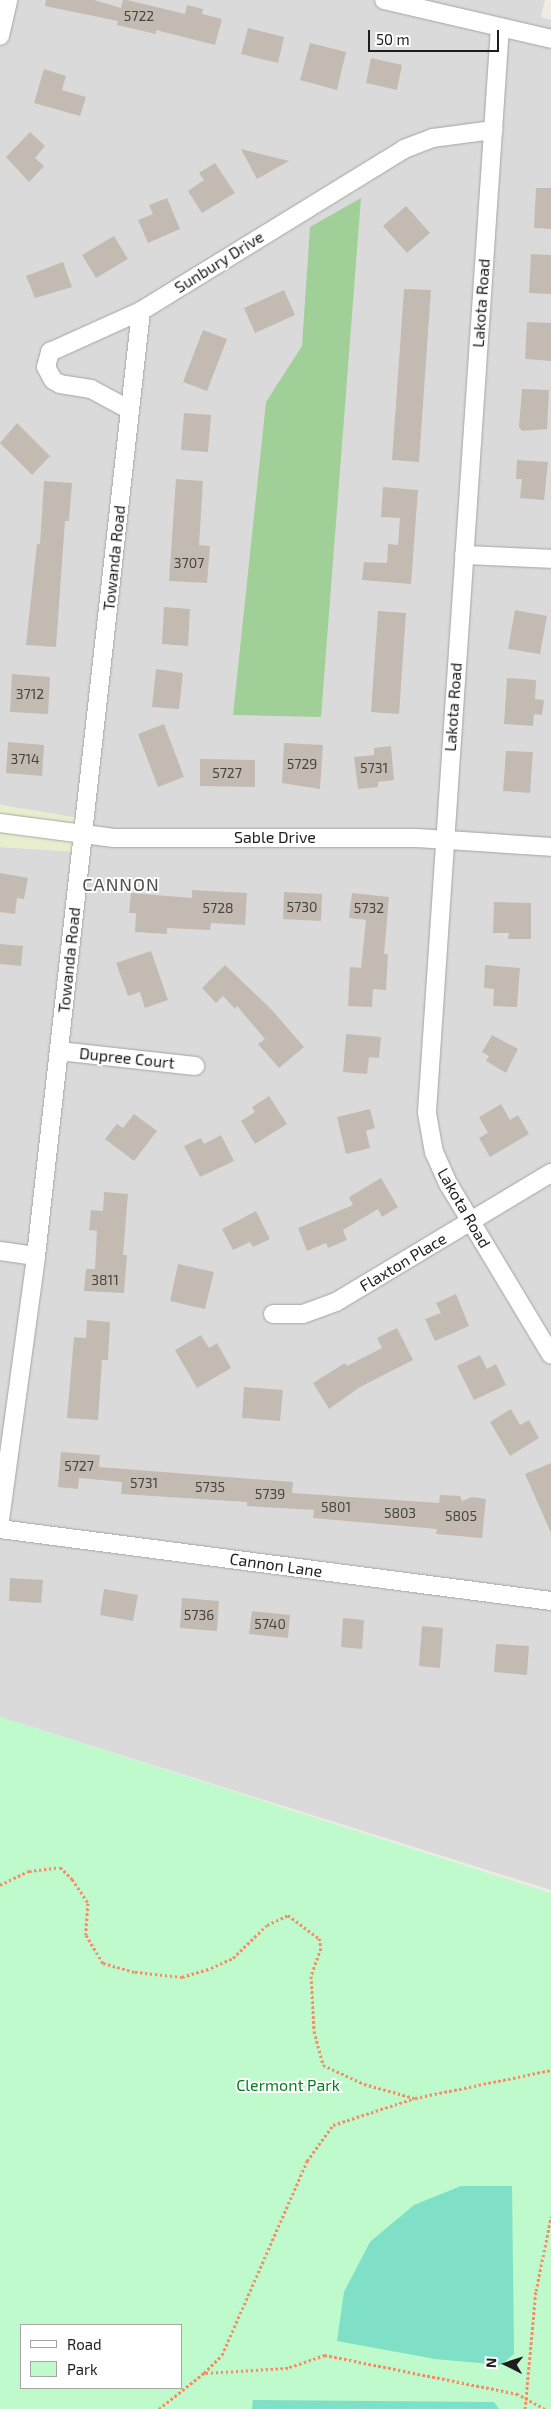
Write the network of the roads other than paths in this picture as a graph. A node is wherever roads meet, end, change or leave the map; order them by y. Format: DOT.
graph roads {
  1 [pos="8,0"];
  2 [pos="384,0"];
  3 [pos="500,27"];
  4 [pos="0,36"];
  5 [pos="551,39"];
  6 [pos="493,130"];
  7 [pos="141,311"];
  8 [pos="130,410"];
  9 [pos="464,555"];
  10 [pos="551,560"];
  11 [pos="0,823"];
  12 [pos="83,833"];
  13 [pos="444,840"];
  14 [pos="551,848"];
  15 [pos="59,1051"];
  16 [pos="195,1066"];
  17 [pos="551,1173"];
  18 [pos="471,1221"];
  19 [pos="0,1251"];
  20 [pos="36,1256"];
  21 [pos="273,1314"];
  22 [pos="551,1355"];
  23 [pos="0,1520"];
  24 [pos="0,1528"];
  25 [pos="551,1601"];
  1 -- 4 [label="street"];
  2 -- 3 [label="street"];
  3 -- 5 [label="street"];
  3 -- 6 [label="street, Lakota Road"];
  6 -- 7 [label="street, Sunbury Drive"];
  6 -- 9 [label="street, Lakota Road"];
  7 -- 8 [label="street, Towanda Road"];
  7 -- 8 [label="street, Sunbury Drive"];
  8 -- 12 [label="street, Towanda Road"];
  9 -- 10 [label="street"];
  9 -- 13 [label="street, Lakota Road"];
  11 -- 12 [label="street, Sable Drive"];
  12 -- 13 [label="street, Sable Drive"];
  12 -- 15 [label="street, Towanda Road"];
  13 -- 14 [label="street, Sable Drive"];
  13 -- 18 [label="street, Lakota Road"];
  15 -- 16 [label="street, Dupree Court"];
  15 -- 20 [label="street, Towanda Road"];
  17 -- 18 [label="street, Flaxton Place"];
  18 -- 21 [label="street, Flaxton Place"];
  18 -- 22 [label="street, Lakota Road"];
  19 -- 20 [label="street"];
  20 -- 23 [label="street, Towanda Road"];
  24 -- 25 [label="street, Cannon Lane"];
}
